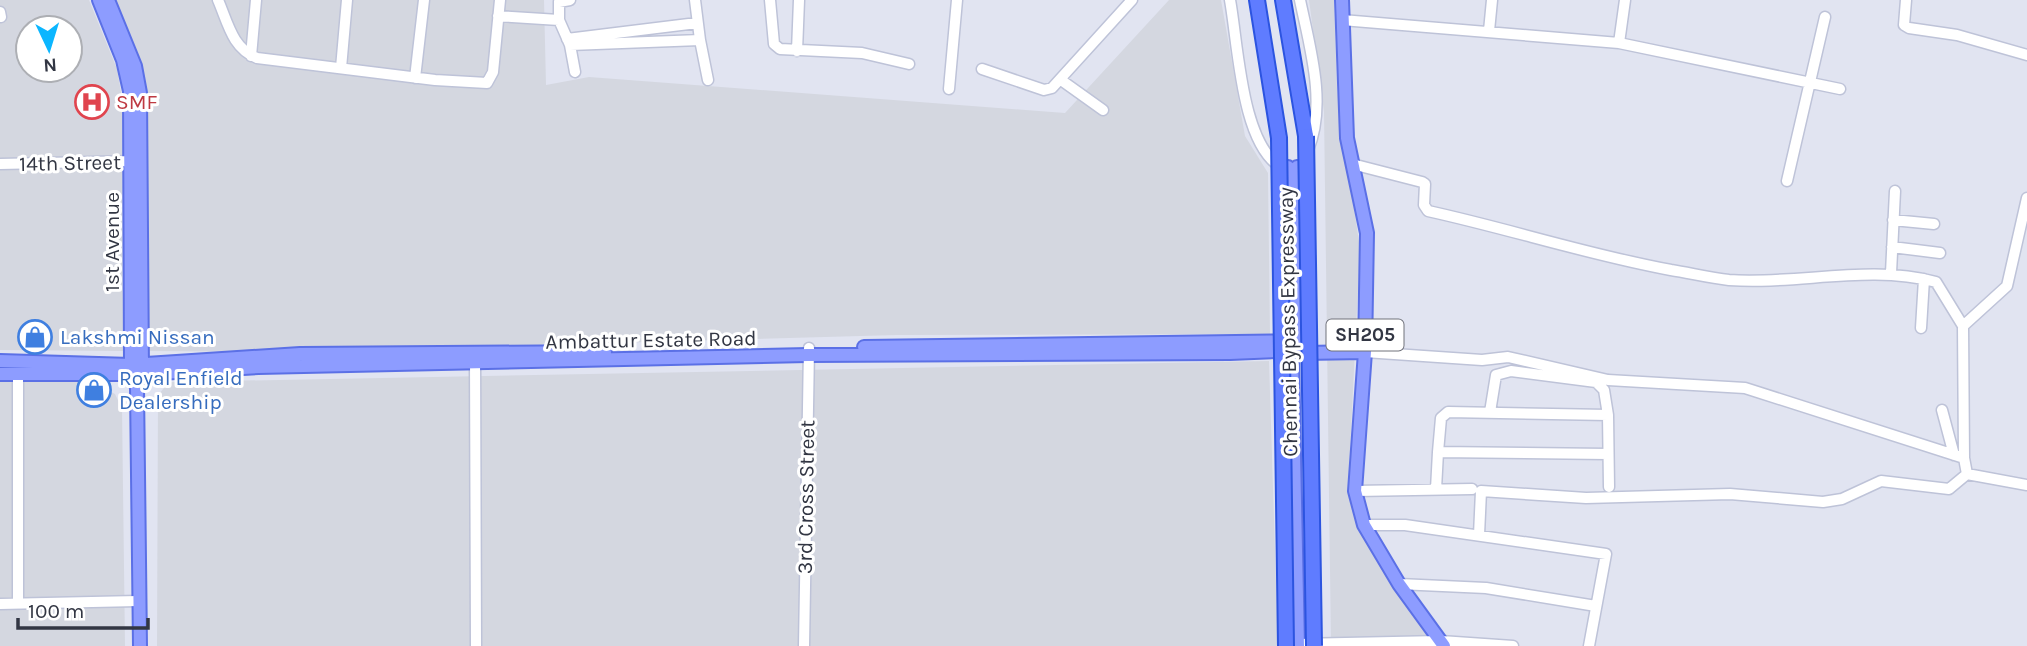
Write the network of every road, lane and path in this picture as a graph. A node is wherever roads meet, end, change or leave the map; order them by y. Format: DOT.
graph roads {
  1 [pos="99,0"];
  2 [pos="108,0"];
  3 [pos="219,0"];
  4 [pos="256,0"];
  5 [pos="347,0"];
  6 [pos="424,0"];
  7 [pos="500,0"];
  8 [pos="570,0"];
  9 [pos="695,0"];
  10 [pos="770,0"];
  11 [pos="800,0"];
  12 [pos="957,0"];
  13 [pos="1132,0"];
  14 [pos="1230,0"];
  15 [pos="1257,0"];
  16 [pos="1283,0"];
  17 [pos="1300,0"];
  18 [pos="1342,0"];
  19 [pos="1492,0"];
  20 [pos="1625,0"];
  21 [pos="1906,0"];
  22 [pos="498,16"];
  23 [pos="1825,17"];
  24 [pos="559,20"];
  25 [pos="1342,20"];
  26 [pos="698,23"];
  27 [pos="1489,31"];
  28 [pos="700,40"];
  29 [pos="569,42"];
  30 [pos="1619,43"];
  31 [pos="797,51"];
  32 [pos="2027,55"];
  33 [pos="251,56"];
  34 [pos="909,64"];
  35 [pos="341,68"];
  36 [pos="982,69"];
  37 [pos="575,72"];
  38 [pos="415,78"];
  39 [pos="708,80"];
  40 [pos="1061,80"];
  41 [pos="1809,82"];
  42 [pos="949,89"];
  43 [pos="1840,89"];
  44 [pos="1103,110"];
  45 [pos="136,161"];
  46 [pos="0,164"];
  47 [pos="1352,164"];
  48 [pos="1292,167"];
  49 [pos="1787,181"];
  50 [pos="1895,191"];
  51 [pos="2027,198"];
  52 [pos="1893,220"];
  53 [pos="1934,224"];
  54 [pos="1892,247"];
  55 [pos="1940,253"];
  56 [pos="1891,273"];
  57 [pos="1924,279"];
  58 [pos="1963,326"];
  59 [pos="1921,328"];
  60 [pos="1298,347"];
  61 [pos="808,352"];
  62 [pos="1365,352"];
  63 [pos="475,358"];
  64 [pos="0,361"];
  65 [pos="137,369"];
  66 [pos="0,374"];
  67 [pos="19,374"];
  68 [pos="1942,410"];
  69 [pos="1490,412"];
  70 [pos="1608,415"];
  71 [pos="1438,452"];
  72 [pos="1608,454"];
  73 [pos="1959,456"];
  74 [pos="1968,474"];
  75 [pos="2027,485"];
  76 [pos="1609,487"];
  77 [pos="1436,489"];
  78 [pos="1472,489"];
  79 [pos="1355,491"];
  80 [pos="1364,525"];
  81 [pos="1479,535"];
  82 [pos="1399,584"];
  83 [pos="138,601"];
  84 [pos="18,603"];
  85 [pos="0,604"];
  86 [pos="1596,606"];
  87 [pos="1442,644"];
  88 [pos="1302,645"];
  89 [pos="140,646"];
  90 [pos="477,646"];
  91 [pos="804,646"];
  92 [pos="1513,646"];
  93 [pos="1590,646"];
  1 -- 45 [label="main road, 1st Avenue"];
  2 -- 45 [label="main road, 1st Avenue"];
  3 -- 33 [label="street"];
  4 -- 33 [label="street"];
  5 -- 35 [label="street"];
  6 -- 38 [label="street"];
  7 -- 22 [label="street"];
  8 -- 24 [label="street"];
  9 -- 26 [label="street"];
  10 -- 31 [label="street"];
  11 -- 31 [label="street"];
  12 -- 42 [label="street"];
  13 -- 40 [label="street"];
  14 -- 48 [label="street"];
  15 -- 88 [label="highway, Chennai Bypass Expressway, bridge"];
  16 -- 88 [label="highway, Chennai Bypass Expressway, bridge"];
  17 -- 48 [label="street"];
  18 -- 25 [label="main road, SH205"];
  19 -- 27 [label="street"];
  20 -- 30 [label="street"];
  21 -- 32 [label="street"];
  22 -- 24 [label="street"];
  22 -- 38 [label="street"];
  23 -- 41 [label="street"];
  24 -- 29 [label="street"];
  25 -- 27 [label="street"];
  25 -- 47 [label="main road, SH205"];
  26 -- 28 [label="street"];
  26 -- 29 [label="street"];
  27 -- 30 [label="street"];
  28 -- 29 [label="street"];
  28 -- 39 [label="street"];
  29 -- 37 [label="street"];
  30 -- 41 [label="street"];
  31 -- 34 [label="street"];
  33 -- 35 [label="street"];
  35 -- 38 [label="street"];
  36 -- 40 [label="street"];
  40 -- 44 [label="street"];
  41 -- 43 [label="street"];
  41 -- 49 [label="street"];
  45 -- 46 [label="street, 14th Street"];
  45 -- 65 [label="main road, 1st Avenue"];
  47 -- 56 [label="street"];
  47 -- 62 [label="main road, SH205"];
  48 -- 60 [label="main road"];
  50 -- 52 [label="street"];
  51 -- 58 [label="street"];
  52 -- 53 [label="street"];
  52 -- 54 [label="street"];
  54 -- 55 [label="street"];
  54 -- 56 [label="street"];
  56 -- 57 [label="street"];
  57 -- 58 [label="street"];
  57 -- 59 [label="street"];
  58 -- 73 [label="street"];
  60 -- 61 [label="main road, Ambattur Estate Road"];
  60 -- 62 [label="main road, Ambattur Estate Road"];
  60 -- 88 [label="main road"];
  61 -- 63 [label="main road, Ambattur Estate Road"];
  61 -- 91 [label="street, 3rd Cross Street"];
  62 -- 73 [label="street"];
  62 -- 79 [label="main road, SH205"];
  63 -- 65 [label="main road, Ambattur Estate Road"];
  63 -- 90 [label="street"];
  64 -- 65 [label="main road, Ambattur Estate Road"];
  65 -- 67 [label="main road, Ambattur Estate Road"];
  65 -- 83 [label="main road, 1st Avenue"];
  66 -- 67 [label="main road, Ambattur Estate Road"];
  67 -- 84 [label="street"];
  68 -- 73 [label="street"];
  69 -- 70 [label="street"];
  69 -- 70 [label="street"];
  69 -- 71 [label="street"];
  70 -- 72 [label="street"];
  71 -- 72 [label="street"];
  71 -- 77 [label="street"];
  72 -- 76 [label="street"];
  73 -- 74 [label="street"];
  74 -- 75 [label="street"];
  74 -- 81 [label="street"];
  77 -- 78 [label="street"];
  77 -- 79 [label="street"];
  79 -- 80 [label="main road, SH205"];
  80 -- 81 [label="street"];
  80 -- 82 [label="main road, SH205"];
  81 -- 86 [label="street"];
  82 -- 86 [label="street"];
  82 -- 87 [label="main road, SH205"];
  83 -- 84 [label="street"];
  83 -- 89 [label="main road"];
  84 -- 85 [label="street"];
  86 -- 93 [label="street"];
  87 -- 88 [label="street"];
  87 -- 92 [label="street"];
}
